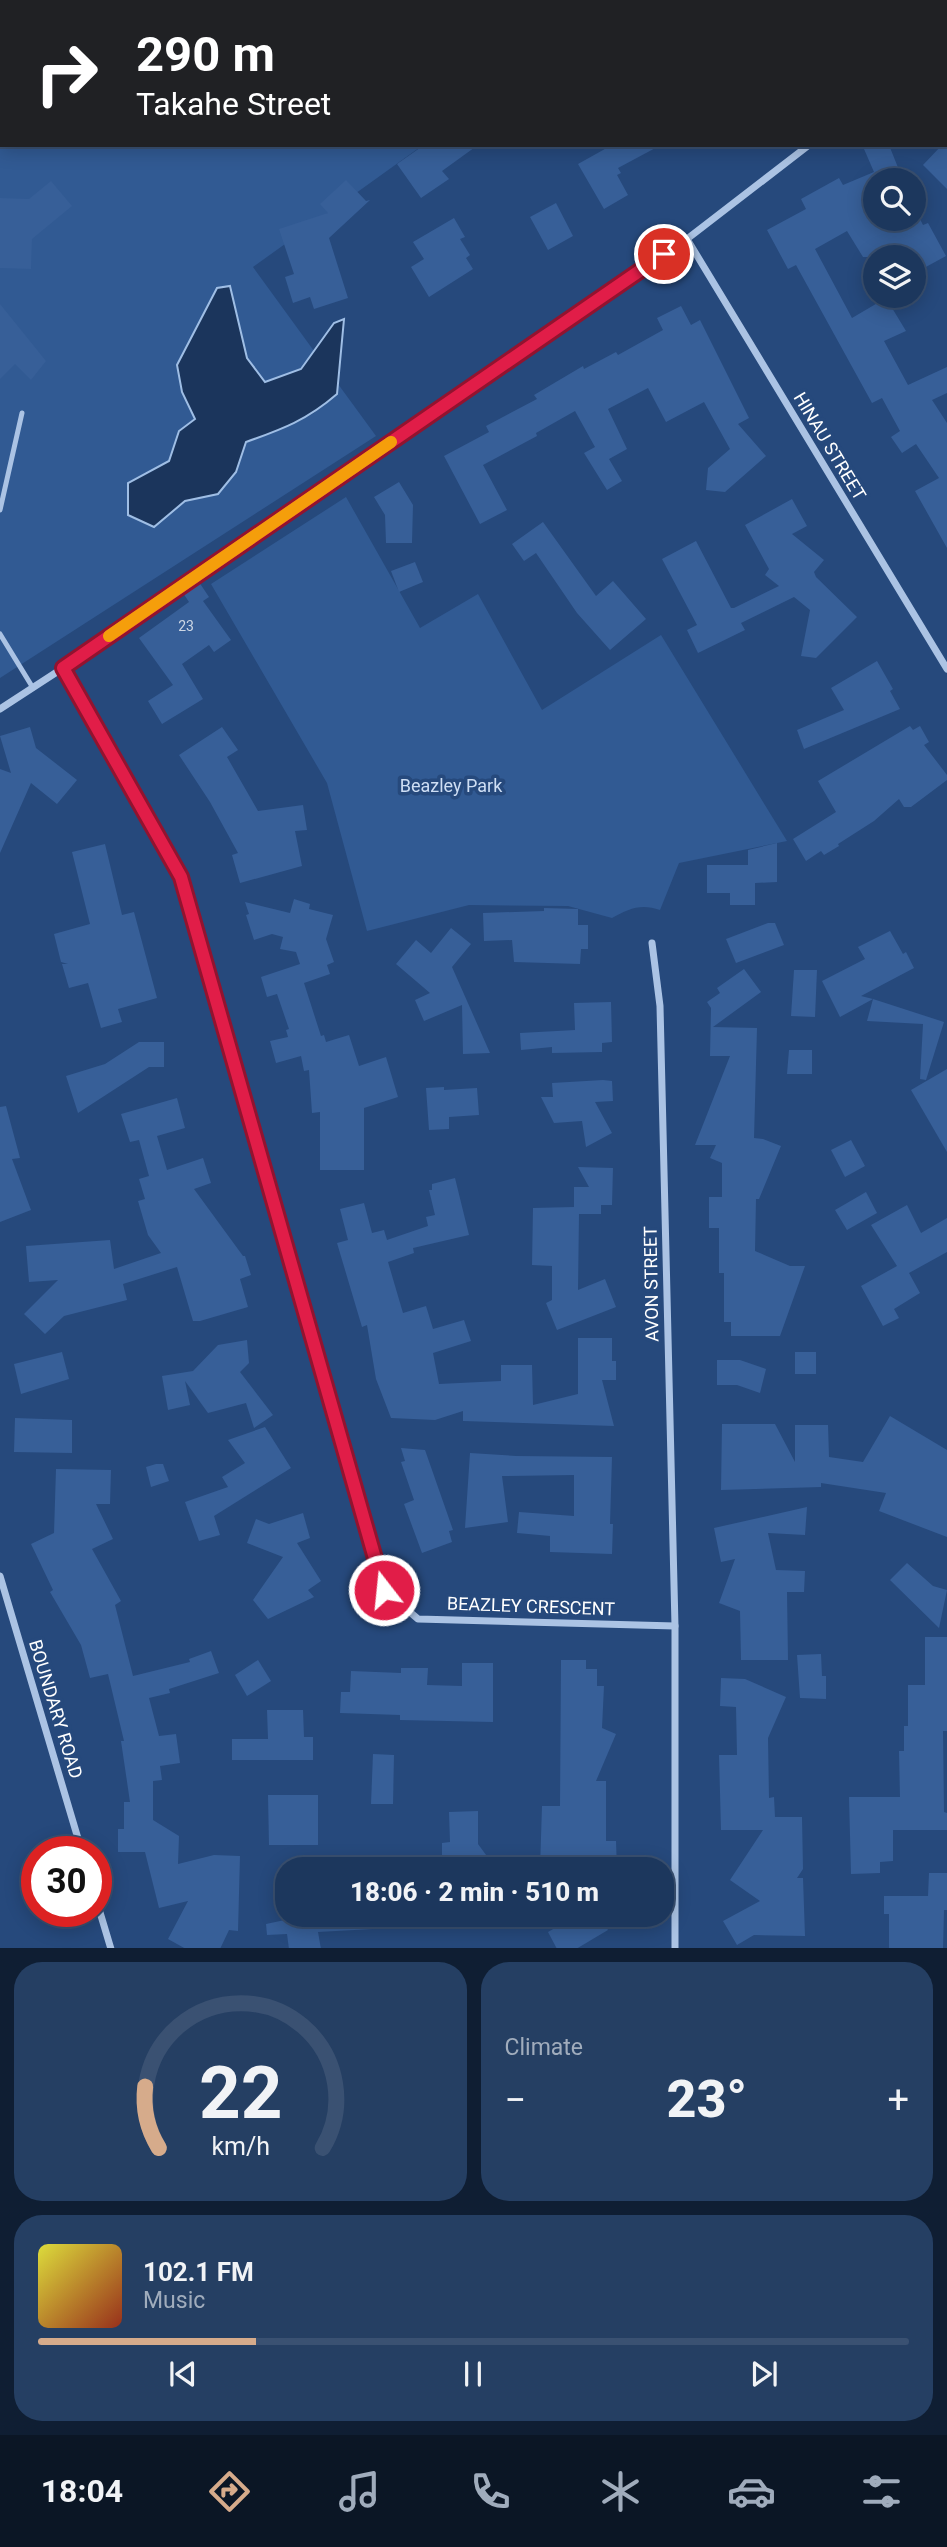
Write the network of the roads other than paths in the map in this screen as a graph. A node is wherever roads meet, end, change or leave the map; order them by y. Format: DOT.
graph roads {
  1 [pos="806,147"];
  2 [pos="687,239"];
  3 [pos="22,413"];
  4 [pos="0,510"];
  5 [pos="0,634"];
  6 [pos="63,668"];
  7 [pos="947,669"];
  8 [pos="33,688"];
  9 [pos="0,709"];
  10 [pos="652,943"];
  11 [pos="0,1576"];
  12 [pos="675,1626"];
  13 [pos="77,1836"];
  14 [pos="105,1927"];
  15 [pos="111,1948"];
  16 [pos="675,1948"];
  1 -- 2 [label="street"];
  2 -- 6 [label="street"];
  2 -- 7 [label="street, HINAU STREET"];
  3 -- 4 [label="lane"];
  5 -- 8 [label="lane"];
  6 -- 8 [label="street"];
  6 -- 12 [label="street, BEAZLEY CRESCENT"];
  8 -- 9 [label="street"];
  10 -- 12 [label="street, AVON STREET"];
  11 -- 13 [label="street, BOUNDARY ROAD"];
  12 -- 16 [label="street"];
  14 -- 15 [label="street"];
}
